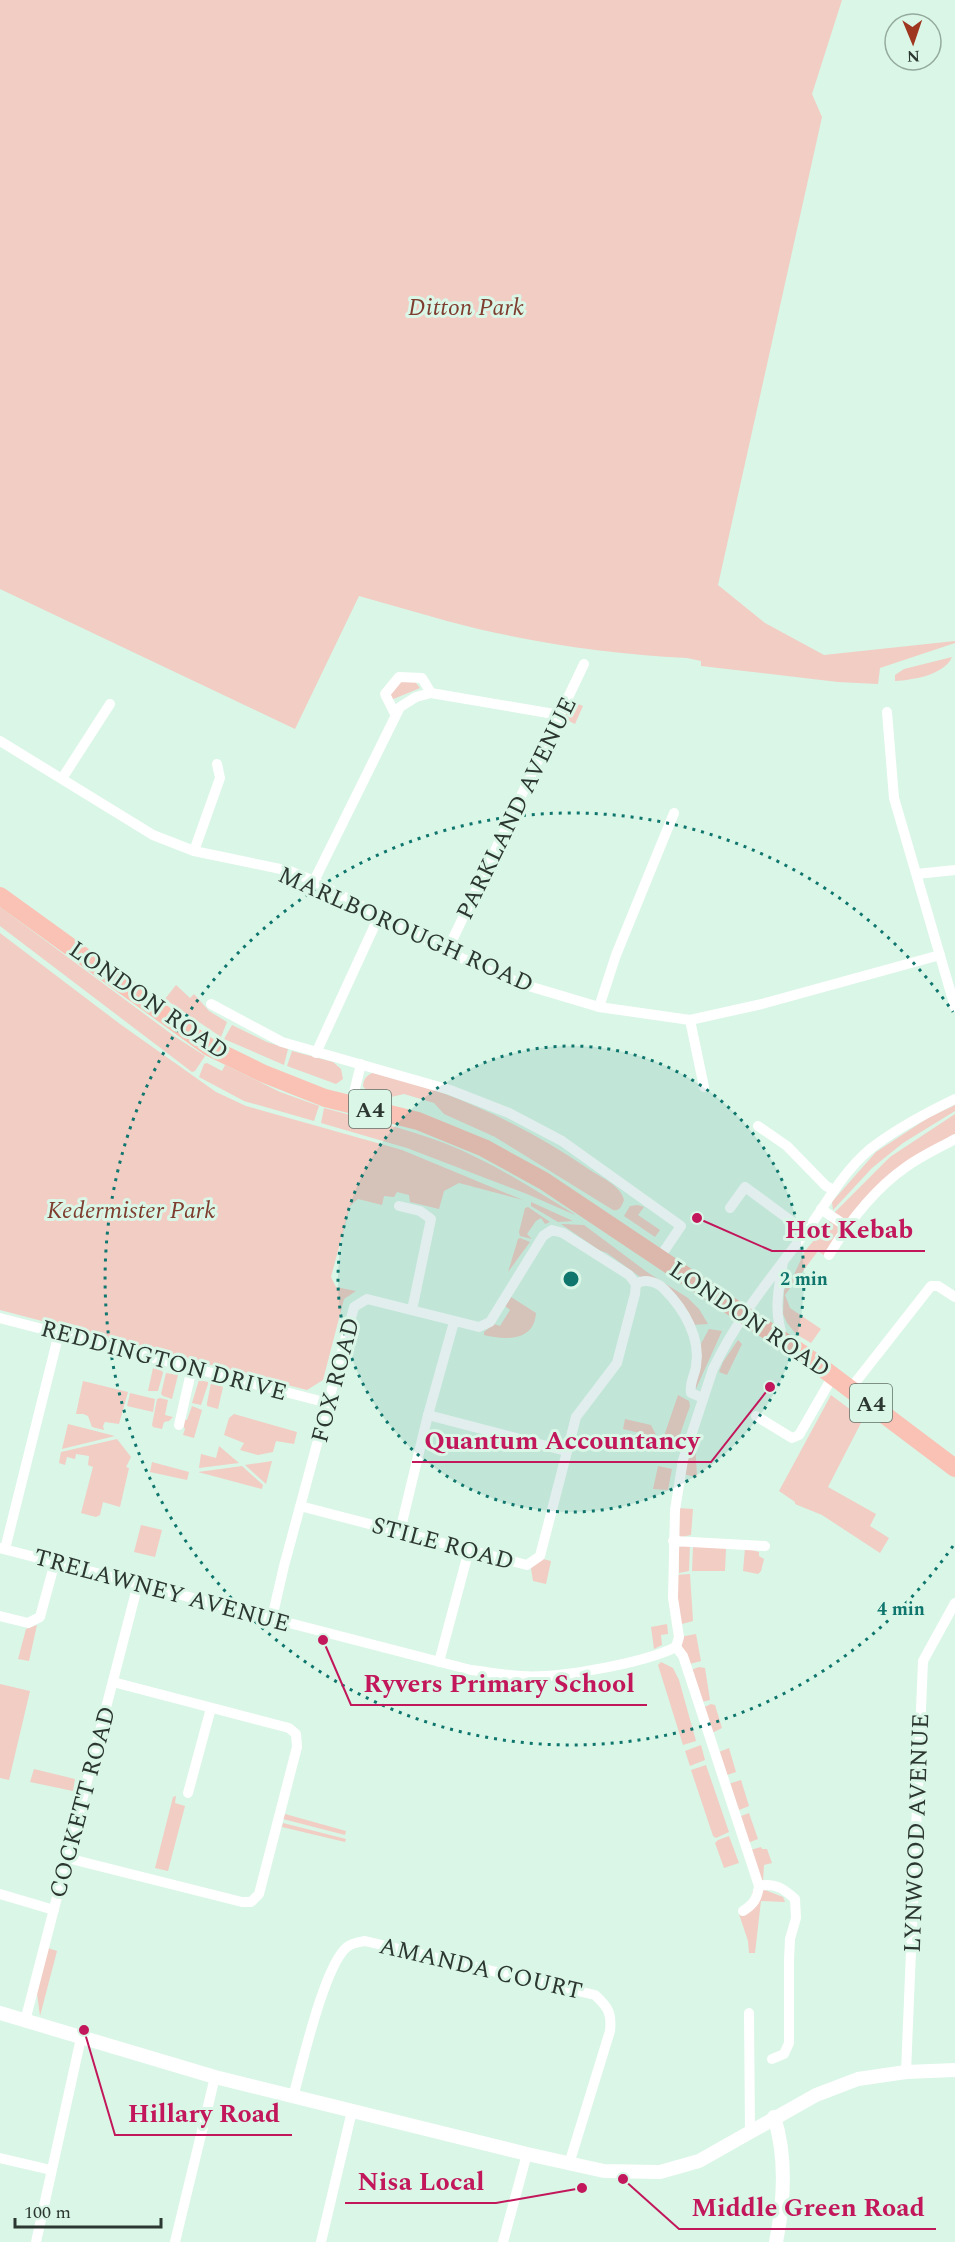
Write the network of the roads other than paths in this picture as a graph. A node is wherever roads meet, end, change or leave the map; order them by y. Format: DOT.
graph roads {
  1 [pos="584,664"];
  2 [pos="431,693"];
  3 [pos="110,704"];
  4 [pos="887,712"];
  5 [pos="395,714"];
  6 [pos="560,716"];
  7 [pos="0,741"];
  8 [pos="217,764"];
  9 [pos="63,777"];
  10 [pos="674,813"];
  11 [pos="194,851"];
  12 [pos="955,870"];
  13 [pos="916,874"];
  14 [pos="314,881"];
  15 [pos="0,896"];
  16 [pos="379,916"];
  17 [pos="447,951"];
  18 [pos="940,955"];
  19 [pos="211,1004"];
  20 [pos="599,1007"];
  21 [pos="955,1007"];
  22 [pos="690,1020"];
  23 [pos="316,1053"];
  24 [pos="361,1064"];
  25 [pos="704,1087"];
  26 [pos="955,1099"];
  27 [pos="351,1105"];
  28 [pos="758,1126"];
  29 [pos="955,1139"];
  30 [pos="834,1190"];
  31 [pos="399,1206"];
  32 [pos="730,1208"];
  33 [pos="821,1209"];
  34 [pos="846,1226"];
  35 [pos="806,1232"];
  36 [pos="828,1255"];
  37 [pos="660,1257"];
  38 [pos="783,1259"];
  39 [pos="636,1284"];
  40 [pos="955,1297"];
  41 [pos="412,1310"];
  42 [pos="744,1315"];
  43 [pos="0,1317"];
  44 [pos="454,1322"];
  45 [pos="59,1333"];
  46 [pos="784,1341"];
  47 [pos="192,1368"];
  48 [pos="833,1376"];
  49 [pos="851,1388"];
  50 [pos="703,1398"];
  51 [pos="328,1403"];
  52 [pos="428,1415"];
  53 [pos="756,1416"];
  54 [pos="178,1425"];
  55 [pos="567,1452"];
  56 [pos="955,1468"];
  57 [pos="300,1506"];
  58 [pos="400,1531"];
  59 [pos="673,1541"];
  60 [pos="765,1546"];
  61 [pos="3,1548"];
  62 [pos="468,1550"];
  63 [pos="54,1562"];
  64 [pos="138,1584"];
  65 [pos="955,1603"];
  66 [pos="0,1616"];
  67 [pos="272,1618"];
  68 [pos="676,1647"];
  69 [pos="439,1662"];
  70 [pos="113,1682"];
  71 [pos="211,1708"];
  72 [pos="188,1792"];
  73 [pos="67,1858"];
  74 [pos="759,1886"];
  75 [pos="0,1894"];
  76 [pos="54,1910"];
  77 [pos="743,1911"];
  78 [pos="0,2013"];
  79 [pos="749,2013"];
  80 [pos="25,2021"];
  81 [pos="81,2038"];
  82 [pos="772,2058"];
  83 [pos="955,2070"];
  84 [pos="906,2072"];
  85 [pos="215,2077"];
  86 [pos="293,2097"];
  87 [pos="352,2111"];
  88 [pos="774,2117"];
  89 [pos="750,2132"];
  90 [pos="526,2154"];
  91 [pos="0,2158"];
  92 [pos="569,2164"];
  93 [pos="51,2170"];
  94 [pos="36,2242"];
  95 [pos="175,2242"];
  96 [pos="321,2242"];
  97 [pos="503,2242"];
  98 [pos="776,2242"];
  1 -- 6 [label="street, PARKLAND AVENUE"];
  2 -- 5 [label="street"];
  2 -- 5 [label="street"];
  2 -- 6 [label="street"];
  3 -- 9 [label="street"];
  4 -- 13 [label="street"];
  5 -- 14 [label="street"];
  6 -- 17 [label="street, PARKLAND AVENUE"];
  7 -- 9 [label="street, MARLBOROUGH ROAD"];
  8 -- 11 [label="street"];
  9 -- 11 [label="street, MARLBOROUGH ROAD"];
  10 -- 20 [label="street"];
  11 -- 14 [label="street, MARLBOROUGH ROAD"];
  12 -- 13 [label="street"];
  13 -- 18 [label="street"];
  14 -- 16 [label="street, MARLBOROUGH ROAD"];
  15 -- 27 [label="main road, LONDON ROAD / A4"];
  16 -- 17 [label="street, MARLBOROUGH ROAD"];
  16 -- 23 [label="street"];
  17 -- 20 [label="street, MARLBOROUGH ROAD"];
  18 -- 21 [label="street"];
  18 -- 22 [label="street, MARLBOROUGH ROAD"];
  19 -- 23 [label="street, LONDON ROAD"];
  20 -- 22 [label="street, MARLBOROUGH ROAD"];
  22 -- 25 [label="street"];
  23 -- 24 [label="street, LONDON ROAD"];
  24 -- 27 [label="street"];
  24 -- 37 [label="street, LONDON ROAD"];
  26 -- 30 [label="street"];
  27 -- 37 [label="main road, LONDON ROAD / A4"];
  28 -- 30 [label="street"];
  29 -- 34 [label="street"];
  30 -- 33 [label="street"];
  31 -- 41 [label="street"];
  32 -- 35 [label="street"];
  33 -- 34 [label="street"];
  33 -- 35 [label="street"];
  34 -- 36 [label="street"];
  35 -- 38 [label="street"];
  37 -- 42 [label="main road, LONDON ROAD / A4"];
  38 -- 42 [label="street"];
  38 -- 46 [label="street"];
  39 -- 44 [label="street, FOX ROAD"];
  39 -- 50 [label="street"];
  39 -- 55 [label="street, STILE ROAD"];
  40 -- 49 [label="street"];
  41 -- 44 [label="street, FOX ROAD"];
  41 -- 51 [label="street, FOX ROAD"];
  42 -- 46 [label="main road, LONDON ROAD / A4"];
  42 -- 50 [label="street"];
  43 -- 45 [label="street, REDDINGTON DRIVE"];
  44 -- 52 [label="street"];
  45 -- 47 [label="street, REDDINGTON DRIVE"];
  45 -- 61 [label="street"];
  46 -- 48 [label="main road, LONDON ROAD / A4"];
  47 -- 51 [label="street, REDDINGTON DRIVE"];
  47 -- 54 [label="street"];
  48 -- 49 [label="main road, LONDON ROAD / A4"];
  48 -- 53 [label="street"];
  49 -- 56 [label="main road, LONDON ROAD / A4"];
  50 -- 59 [label="street"];
  51 -- 57 [label="street, FOX ROAD"];
  52 -- 55 [label="street"];
  52 -- 58 [label="street"];
  55 -- 62 [label="street, STILE ROAD"];
  57 -- 58 [label="street, STILE ROAD"];
  57 -- 67 [label="street, FOX ROAD"];
  58 -- 62 [label="street, STILE ROAD"];
  59 -- 60 [label="street"];
  59 -- 68 [label="street"];
  61 -- 63 [label="street, TRELAWNEY AVENUE"];
  62 -- 69 [label="street"];
  63 -- 64 [label="street, TRELAWNEY AVENUE"];
  63 -- 66 [label="street"];
  64 -- 67 [label="street, TRELAWNEY AVENUE"];
  64 -- 70 [label="street, COCKETT ROAD"];
  65 -- 84 [label="street, LYNWOOD AVENUE"];
  67 -- 69 [label="street, TRELAWNEY AVENUE"];
  68 -- 69 [label="street, TRELAWNEY AVENUE"];
  68 -- 74 [label="street"];
  70 -- 71 [label="street"];
  70 -- 73 [label="street, COCKETT ROAD"];
  71 -- 72 [label="street"];
  71 -- 73 [label="street"];
  73 -- 76 [label="street, COCKETT ROAD"];
  74 -- 77 [label="street"];
  74 -- 82 [label="street"];
  75 -- 76 [label="street"];
  76 -- 80 [label="street, COCKETT ROAD"];
  78 -- 80 [label="street"];
  79 -- 89 [label="street"];
  80 -- 81 [label="street"];
  81 -- 85 [label="street"];
  81 -- 93 [label="street"];
  83 -- 84 [label="street"];
  84 -- 88 [label="street"];
  85 -- 86 [label="street"];
  85 -- 95 [label="street"];
  86 -- 87 [label="street"];
  86 -- 92 [label="street, AMANDA COURT"];
  87 -- 90 [label="street"];
  87 -- 96 [label="street"];
  88 -- 89 [label="street"];
  88 -- 98 [label="street"];
  89 -- 92 [label="street"];
  90 -- 92 [label="street"];
  90 -- 97 [label="street"];
  91 -- 93 [label="street"];
  93 -- 94 [label="street"];
}
